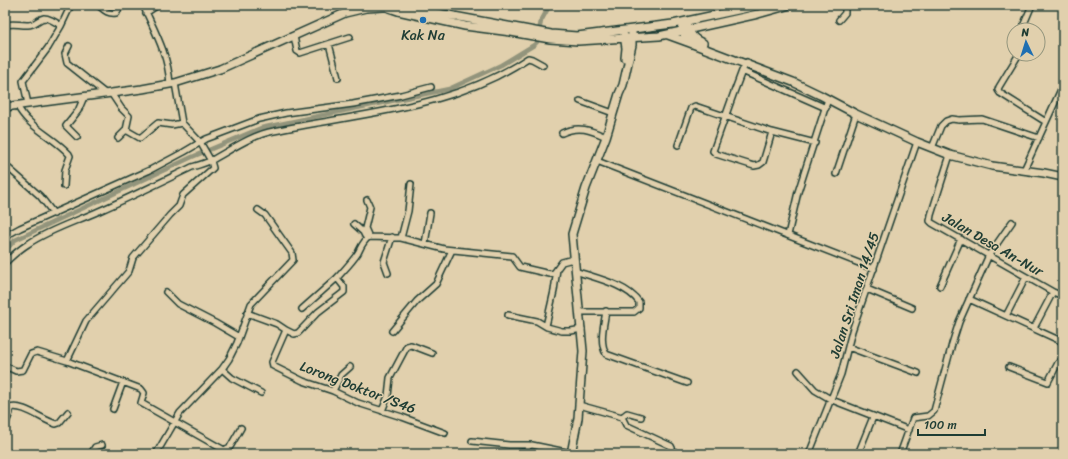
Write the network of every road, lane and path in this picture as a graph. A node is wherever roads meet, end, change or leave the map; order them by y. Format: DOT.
graph roads {
  1 [pos="71,5"];
  2 [pos="98,5"];
  3 [pos="128,5"];
  4 [pos="143,5"];
  5 [pos="158,5"];
  6 [pos="761,5"];
  7 [pos="790,5"];
  8 [pos="845,5"];
  9 [pos="1032,5"];
  10 [pos="355,7"];
  11 [pos="399,8"];
  12 [pos="732,9"];
  13 [pos="146,13"];
  14 [pos="839,20"];
  15 [pos="684,22"];
  16 [pos="1025,22"];
  17 [pos="5,25"];
  18 [pos="61,26"];
  19 [pos="701,27"];
  20 [pos="686,30"];
  21 [pos="666,34"];
  22 [pos="627,35"];
  23 [pos="294,36"];
  24 [pos="350,37"];
  25 [pos="548,37"];
  26 [pos="699,42"];
  27 [pos="690,43"];
  28 [pos="329,44"];
  29 [pos="69,46"];
  30 [pos="1014,62"];
  31 [pos="543,65"];
  32 [pos="745,66"];
  33 [pos="768,72"];
  34 [pos="338,78"];
  35 [pos="783,78"];
  36 [pos="764,81"];
  37 [pos="172,83"];
  38 [pos="1063,85"];
  39 [pos="431,87"];
  40 [pos="779,88"];
  41 [pos="108,94"];
  42 [pos="84,97"];
  43 [pos="828,99"];
  44 [pos="580,101"];
  45 [pos="28,104"];
  46 [pos="17,105"];
  47 [pos="5,107"];
  48 [pos="826,108"];
  49 [pos="613,113"];
  50 [pos="856,114"];
  51 [pos="726,116"];
  52 [pos="1046,122"];
  53 [pos="182,123"];
  54 [pos="126,130"];
  55 [pos="772,132"];
  56 [pos="562,133"];
  57 [pos="606,136"];
  58 [pos="77,137"];
  59 [pos="118,138"];
  60 [pos="1039,138"];
  61 [pos="917,142"];
  62 [pos="815,143"];
  63 [pos="201,144"];
  64 [pos="678,145"];
  65 [pos="932,148"];
  66 [pos="950,156"];
  67 [pos="210,159"];
  68 [pos="597,161"];
  69 [pos="5,165"];
  70 [pos="1024,170"];
  71 [pos="836,174"];
  72 [pos="1063,177"];
  73 [pos="411,184"];
  74 [pos="64,186"];
  75 [pos="367,200"];
  76 [pos="258,210"];
  77 [pos="430,213"];
  78 [pos="54,214"];
  79 [pos="1012,222"];
  80 [pos="354,224"];
  81 [pos="788,235"];
  82 [pos="392,237"];
  83 [pos="367,238"];
  84 [pos="401,238"];
  85 [pos="961,239"];
  86 [pos="5,240"];
  87 [pos="425,244"];
  88 [pos="452,250"];
  89 [pos="989,255"];
  90 [pos="573,259"];
  91 [pos="5,263"];
  92 [pos="557,268"];
  93 [pos="874,269"];
  94 [pos="575,271"];
  95 [pos="388,273"];
  96 [pos="1026,277"];
  97 [pos="337,278"];
  98 [pos="940,286"];
  99 [pos="867,289"];
  100 [pos="166,292"];
  101 [pos="1053,292"];
  102 [pos="1063,296"];
  103 [pos="969,299"];
  104 [pos="912,308"];
  105 [pos="302,309"];
  106 [pos="606,311"];
  107 [pos="580,312"];
  108 [pos="247,313"];
  109 [pos="508,315"];
  110 [pos="1006,316"];
  111 [pos="546,326"];
  112 [pos="1034,328"];
  113 [pos="582,329"];
  114 [pos="286,330"];
  115 [pos="392,331"];
  116 [pos="239,337"];
  117 [pos="1062,339"];
  118 [pos="848,347"];
  119 [pos="432,353"];
  120 [pos="1063,359"];
  121 [pos="67,361"];
  122 [pos="5,366"];
  123 [pos="350,367"];
  124 [pos="1009,367"];
  125 [pos="222,369"];
  126 [pos="798,371"];
  127 [pos="918,373"];
  128 [pos="123,382"];
  129 [pos="687,383"];
  130 [pos="333,391"];
  131 [pos="261,393"];
  132 [pos="832,400"];
  133 [pos="579,405"];
  134 [pos="7,406"];
  135 [pos="113,409"];
  136 [pos="382,411"];
  137 [pos="68,412"];
  138 [pos="641,417"];
  139 [pos="873,417"];
  140 [pos="622,418"];
  141 [pos="175,421"];
  142 [pos="5,425"];
  143 [pos="241,428"];
  144 [pos="909,430"];
  145 [pos="444,433"];
  146 [pos="472,441"];
  147 [pos="102,445"];
  148 [pos="529,445"];
  149 [pos="91,454"];
  150 [pos="156,454"];
  151 [pos="526,454"];
  152 [pos="571,454"];
  153 [pos="672,454"];
  154 [pos="809,454"];
  155 [pos="858,454"];
  156 [pos="900,454"];
  1 -- 18 [label="street"];
  2 -- 3 [label="street"];
  4 -- 13 [label="street"];
  5 -- 13 [label="street"];
  6 -- 12 [label="main road"];
  7 -- 19 [label="main road"];
  8 -- 14 [label="street"];
  9 -- 16 [label="street"];
  10 -- 11 [label="main road"];
  10 -- 23 [label="main road"];
  11 -- 25 [label="main road"];
  12 -- 15 [label="main road"];
  13 -- 37 [label="street"];
  15 -- 20 [label="main road"];
  15 -- 22 [label="main road"];
  17 -- 18 [label="street"];
  18 -- 45 [label="street"];
  19 -- 20 [label="main road"];
  19 -- 26 [label="main road"];
  20 -- 21 [label="main road"];
  20 -- 26 [label="main road"];
  20 -- 27 [label="main road"];
  21 -- 22 [label="main road"];
  21 -- 27 [label="main road"];
  22 -- 25 [label="main road"];
  22 -- 25 [label="main road"];
  22 -- 49 [label="main road"];
  23 -- 28 [label="street"];
  23 -- 37 [label="main road"];
  24 -- 28 [label="street"];
  26 -- 32 [label="main road"];
  27 -- 32 [label="main road"];
  28 -- 34 [label="street"];
  29 -- 41 [label="street"];
  30 -- 52 [label="street"];
  31 -- 67 [label="street"];
  32 -- 33 [label="main road"];
  32 -- 36 [label="street"];
  32 -- 51 [label="street"];
  33 -- 35 [label="main road"];
  33 -- 36 [label="street"];
  35 -- 40 [label="street"];
  35 -- 43 [label="main road"];
  36 -- 40 [label="street"];
  37 -- 41 [label="main road"];
  37 -- 53 [label="street"];
  38 -- 52 [label="street"];
  39 -- 63 [label="street"];
  40 -- 48 [label="street"];
  41 -- 42 [label="main road"];
  41 -- 54 [label="street"];
  42 -- 45 [label="main road"];
  42 -- 58 [label="street"];
  43 -- 48 [label="street"];
  43 -- 50 [label="main road"];
  44 -- 49 [label="street"];
  45 -- 46 [label="main road"];
  46 -- 47 [label="main road"];
  46 -- 74 [label="street"];
  48 -- 62 [label="street"];
  49 -- 57 [label="main road"];
  50 -- 61 [label="main road"];
  50 -- 71 [label="street"];
  51 -- 55 [label="street"];
  51 -- 55 [label="street"];
  51 -- 64 [label="street"];
  52 -- 60 [label="street"];
  53 -- 54 [label="street"];
  53 -- 63 [label="street"];
  54 -- 59 [label="street"];
  55 -- 62 [label="street"];
  56 -- 57 [label="street"];
  57 -- 68 [label="main road"];
  60 -- 65 [label="street"];
  60 -- 70 [label="street"];
  61 -- 65 [label="main road"];
  61 -- 93 [label="street, Jalan Sri Iman 14/45"];
  62 -- 81 [label="street"];
  63 -- 67 [label="street"];
  63 -- 78 [label="street"];
  65 -- 66 [label="main road"];
  66 -- 70 [label="main road"];
  66 -- 85 [label="street, Jalan Desa An-Nur"];
  67 -- 91 [label="street"];
  67 -- 121 [label="street"];
  68 -- 81 [label="street"];
  68 -- 90 [label="main road"];
  69 -- 78 [label="street"];
  70 -- 72 [label="main road"];
  73 -- 84 [label="street"];
  75 -- 83 [label="street"];
  76 -- 108 [label="street"];
  77 -- 87 [label="street"];
  78 -- 86 [label="street"];
  79 -- 89 [label="street"];
  80 -- 83 [label="street"];
  81 -- 93 [label="street"];
  82 -- 83 [label="street"];
  82 -- 84 [label="street"];
  82 -- 95 [label="street"];
  83 -- 97 [label="street"];
  84 -- 87 [label="street"];
  85 -- 89 [label="street, Jalan Desa An-Nur"];
  85 -- 98 [label="street"];
  87 -- 88 [label="street"];
  88 -- 92 [label="street"];
  88 -- 115 [label="street"];
  89 -- 96 [label="street, Jalan Desa An-Nur"];
  89 -- 103 [label="street"];
  90 -- 92 [label="street"];
  90 -- 94 [label="main road"];
  92 -- 111 [label="street"];
  93 -- 99 [label="street, Jalan Sri Iman 14/45"];
  94 -- 106 [label="street"];
  94 -- 107 [label="main road"];
  96 -- 101 [label="street, Jalan Desa An-Nur"];
  96 -- 110 [label="street"];
  97 -- 105 [label="street"];
  97 -- 114 [label="street"];
  99 -- 104 [label="street"];
  99 -- 118 [label="street, Jalan Sri Iman 14/45"];
  100 -- 116 [label="street"];
  101 -- 102 [label="street, Jalan Desa An-Nur"];
  101 -- 112 [label="street"];
  103 -- 110 [label="street"];
  103 -- 144 [label="street"];
  106 -- 107 [label="street"];
  106 -- 129 [label="street"];
  107 -- 113 [label="main road"];
  108 -- 114 [label="street"];
  108 -- 116 [label="street"];
  109 -- 111 [label="street"];
  110 -- 112 [label="street"];
  111 -- 113 [label="street"];
  112 -- 117 [label="street"];
  113 -- 133 [label="main road"];
  114 -- 130 [label="street, Lorong Doktor /S46"];
  116 -- 125 [label="street"];
  118 -- 127 [label="street"];
  118 -- 132 [label="street, Jalan Sri Iman 14/45"];
  119 -- 136 [label="street"];
  120 -- 124 [label="street"];
  121 -- 122 [label="street"];
  121 -- 128 [label="street"];
  123 -- 130 [label="street"];
  125 -- 131 [label="street"];
  125 -- 141 [label="street"];
  126 -- 132 [label="street"];
  128 -- 135 [label="street"];
  128 -- 141 [label="street"];
  130 -- 136 [label="street, Lorong Doktor /S46"];
  132 -- 139 [label="street"];
  132 -- 154 [label="street, Jalan Sri Iman 14/45"];
  133 -- 140 [label="street"];
  133 -- 152 [label="main road"];
  134 -- 137 [label="street"];
  134 -- 142 [label="street"];
  136 -- 145 [label="street, Lorong Doktor /S46"];
  138 -- 140 [label="street"];
  139 -- 144 [label="street"];
  139 -- 155 [label="street"];
  140 -- 153 [label="street"];
  141 -- 143 [label="street"];
  141 -- 150 [label="street"];
  144 -- 156 [label="street"];
  146 -- 148 [label="street"];
  147 -- 149 [label="street"];
  148 -- 151 [label="street"];
  148 -- 152 [label="street"];
}
